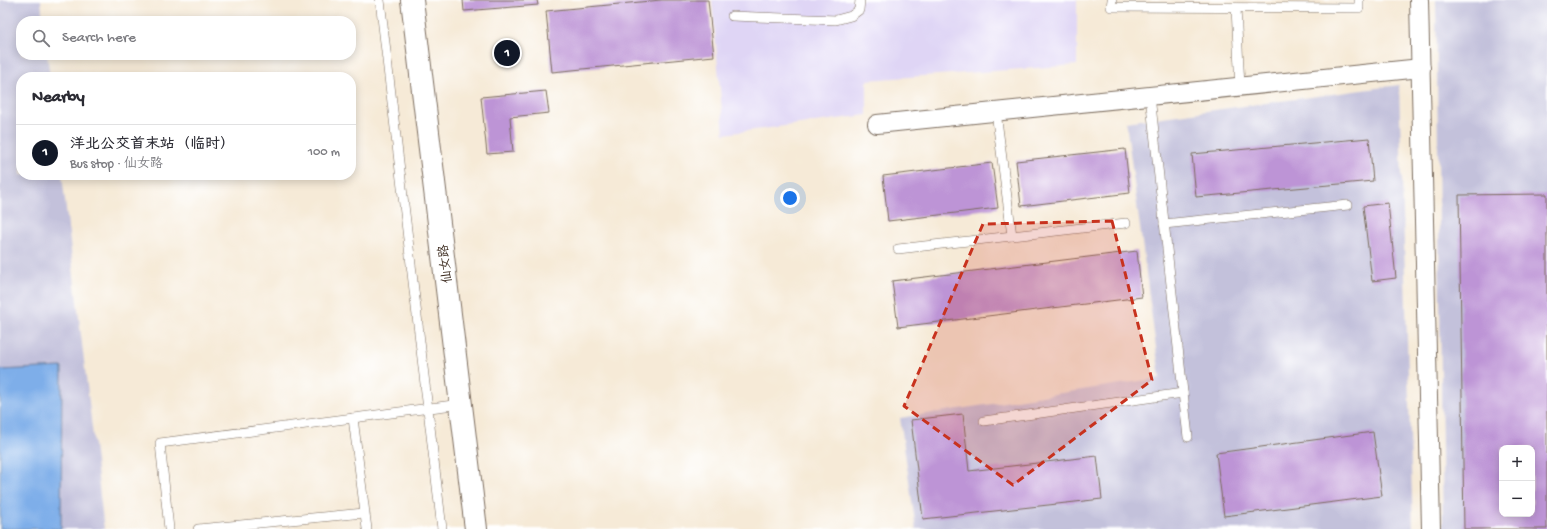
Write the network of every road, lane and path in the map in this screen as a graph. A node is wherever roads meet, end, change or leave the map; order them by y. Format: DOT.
graph roads {
  1 [pos="380,0"];
  2 [pos="412,0"];
  3 [pos="860,0"];
  4 [pos="1112,0"];
  5 [pos="1359,0"];
  6 [pos="1419,0"];
  7 [pos="1236,8"];
  8 [pos="732,16"];
  9 [pos="1421,68"];
  10 [pos="1240,87"];
  11 [pos="1150,96"];
  12 [pos="996,112"];
  13 [pos="877,124"];
  14 [pos="1348,205"];
  15 [pos="1126,223"];
  16 [pos="1164,224"];
  17 [pos="1012,236"];
  18 [pos="898,249"];
  19 [pos="1183,394"];
  20 [pos="461,404"];
  21 [pos="428,408"];
  22 [pos="353,418"];
  23 [pos="984,421"];
  24 [pos="1188,437"];
  25 [pos="364,512"];
  26 [pos="169,529"];
  27 [pos="198,529"];
  28 [pos="366,529"];
  29 [pos="442,529"];
  30 [pos="476,529"];
  31 [pos="1431,529"];
  1 -- 21 [label="lane"];
  2 -- 20 [label="street, 仙女路"];
  3 -- 8 [label="lane"];
  4 -- 7 [label="lane"];
  5 -- 7 [label="lane"];
  6 -- 9 [label="street"];
  7 -- 10 [label="lane"];
  9 -- 10 [label="street"];
  9 -- 31 [label="street"];
  10 -- 11 [label="street"];
  11 -- 12 [label="street"];
  11 -- 16 [label="lane"];
  12 -- 13 [label="street"];
  12 -- 17 [label="lane"];
  14 -- 16 [label="lane"];
  15 -- 17 [label="lane"];
  16 -- 19 [label="lane"];
  17 -- 18 [label="lane"];
  19 -- 23 [label="lane"];
  19 -- 24 [label="lane"];
  20 -- 21 [label="lane"];
  20 -- 30 [label="street, 仙女路"];
  21 -- 22 [label="lane"];
  21 -- 29 [label="lane"];
  22 -- 25 [label="lane"];
  22 -- 26 [label="lane"];
  25 -- 27 [label="lane"];
  25 -- 28 [label="lane"];
}
